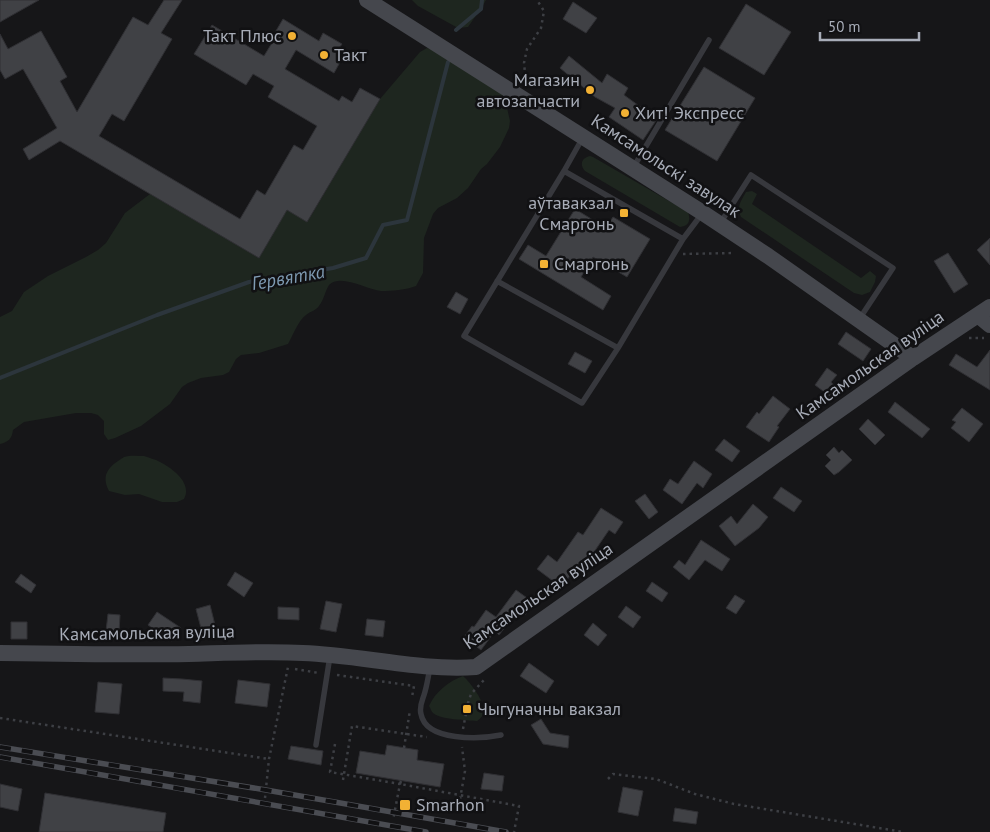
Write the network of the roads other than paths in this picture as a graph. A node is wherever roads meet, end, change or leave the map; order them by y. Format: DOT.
graph roads {
  1 [pos="367,0"];
  2 [pos="709,40"];
  3 [pos="583,137"];
  4 [pos="633,168"];
  5 [pos="564,171"];
  6 [pos="703,213"];
  7 [pos="720,224"];
  8 [pos="683,239"];
  9 [pos="497,281"];
  10 [pos="986,316"];
  11 [pos="858,320"];
  12 [pos="618,348"];
  13 [pos="913,358"];
  14 [pos="0,653"];
  15 [pos="330,654"];
  16 [pos="431,666"];
  17 [pos="501,735"];
  18 [pos="316,745"];
  1 -- 3 [label="street, Камсамольскі завулак"];
  2 -- 4 [label="lane"];
  3 -- 4 [label="street, Камсамольскі завулак"];
  3 -- 5 [label="lane"];
  4 -- 6 [label="street, Камсамольскі завулак"];
  5 -- 8 [label="lane"];
  5 -- 9 [label="lane"];
  6 -- 7 [label="street, Камсамольскі завулак"];
  6 -- 8 [label="lane"];
  7 -- 11 [label="street, Камсамольскі завулак"];
  7 -- 11 [label="lane"];
  8 -- 12 [label="lane"];
  9 -- 12 [label="lane"];
  9 -- 12 [label="lane"];
  10 -- 13 [label="street, Камсамольская вуліца"];
  11 -- 13 [label="street, Камсамольскі завулак"];
  13 -- 16 [label="street, Камсамольская вуліца"];
  14 -- 15 [label="street, Камсамольская вуліца"];
  15 -- 16 [label="street, Камсамольская вуліца"];
  15 -- 18 [label="lane"];
  16 -- 17 [label="lane"];
}
